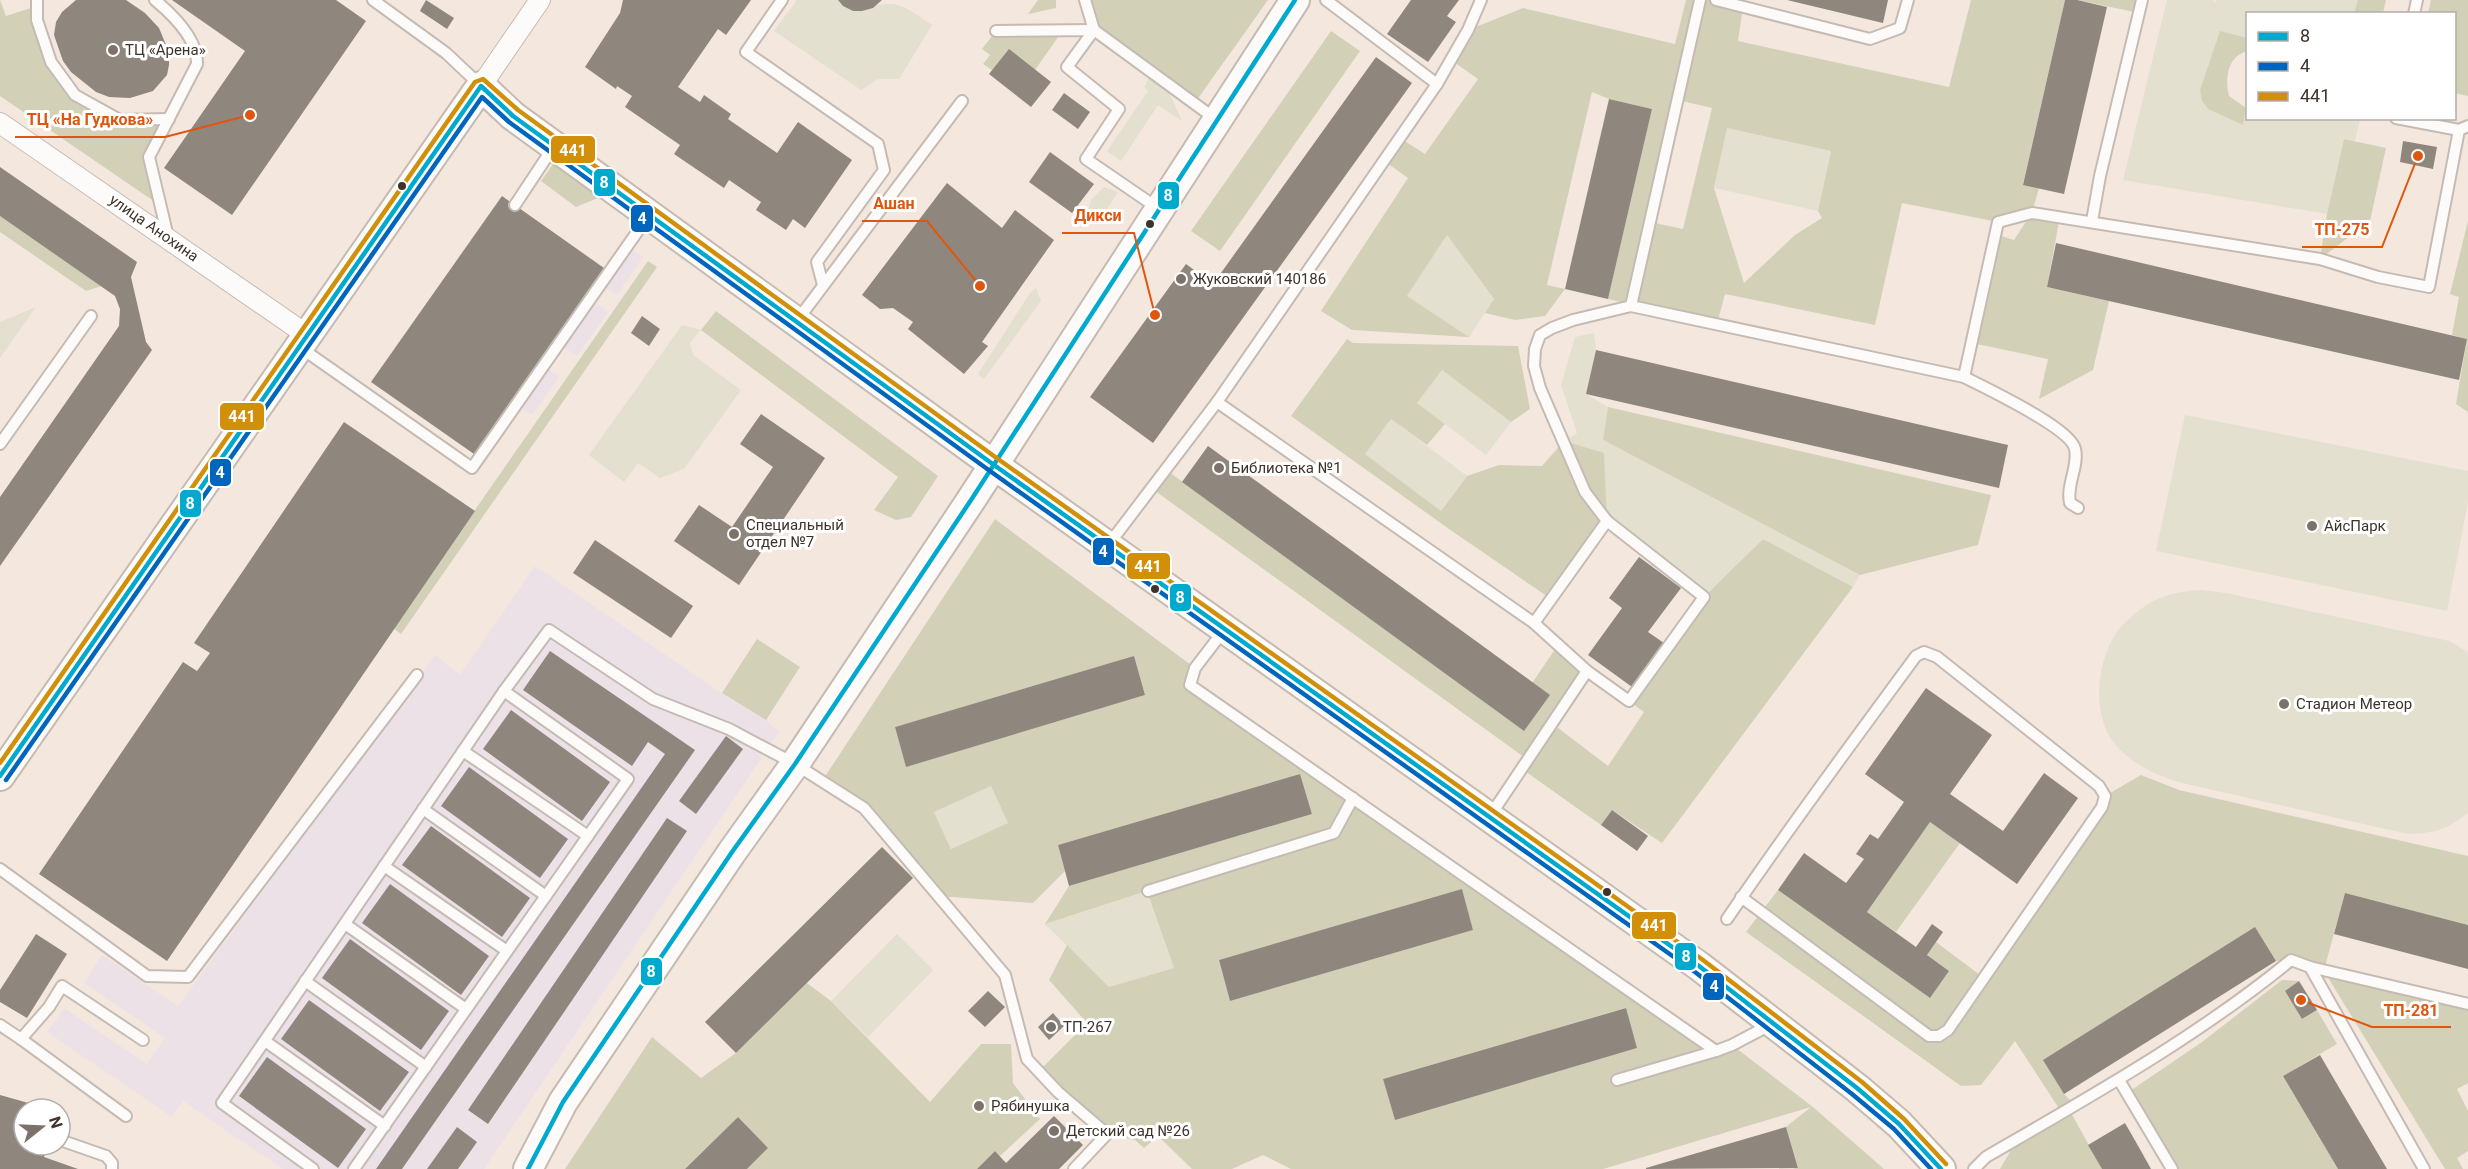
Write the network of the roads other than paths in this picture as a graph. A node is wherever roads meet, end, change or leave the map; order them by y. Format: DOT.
graph roads {
  1 [pos="37,0"];
  2 [pos="155,0"];
  3 [pos="373,0"];
  4 [pos="540,0"];
  5 [pos="782,0"];
  6 [pos="1085,0"];
  7 [pos="1295,0"];
  8 [pos="1326,0"];
  9 [pos="1481,0"];
  10 [pos="1700,0"];
  11 [pos="1716,0"];
  12 [pos="1908,0"];
  13 [pos="2142,0"];
  14 [pos="1094,30"];
  15 [pos="996,31"];
  16 [pos="1437,84"];
  17 [pos="481,86"];
  18 [pos="962,101"];
  19 [pos="169,119"];
  20 [pos="1218,120"];
  21 [pos="2410,120"];
  22 [pos="0,123"];
  23 [pos="2464,128"];
  24 [pos="555,146"];
  25 [pos="515,205"];
  26 [pos="1159,209"];
  27 [pos="649,214"];
  28 [pos="2092,221"];
  29 [pos="169,238"];
  30 [pos="823,285"];
  31 [pos="1631,306"];
  32 [pos="91,316"];
  33 [pos="796,322"];
  34 [pos="303,341"];
  35 [pos="1964,377"];
  36 [pos="1217,402"];
  37 [pos="0,444"];
  38 [pos="994,465"];
  39 [pos="2078,508"];
  40 [pos="1607,521"];
  41 [pos="1108,545"];
  42 [pos="1534,623"];
  43 [pos="1225,629"];
  44 [pos="1587,671"];
  45 [pos="417,675"];
  46 [pos="504,692"];
  47 [pos="463,751"];
  48 [pos="795,764"];
  49 [pos="0,776"];
  50 [pos="1353,798"];
  51 [pos="423,809"];
  52 [pos="1488,818"];
  53 [pos="588,836"];
  54 [pos="384,866"];
  55 [pos="0,869"];
  56 [pos="1148,891"];
  57 [pos="546,896"];
  58 [pos="1741,897"];
  59 [pos="1727,919"];
  60 [pos="345,924"];
  61 [pos="507,951"];
  62 [pos="2310,968"];
  63 [pos="305,981"];
  64 [pos="2468,1004"];
  65 [pos="466,1009"];
  66 [pos="1775,1023"];
  67 [pos="0,1025"];
  68 [pos="21,1039"];
  69 [pos="143,1040"];
  70 [pos="265,1041"];
  71 [pos="1716,1051"];
  72 [pos="426,1067"];
  73 [pos="1617,1080"];
  74 [pos="2119,1080"];
  75 [pos="126,1116"];
  76 [pos="385,1126"];
  77 [pos="72,1144"];
  78 [pos="112,1169"];
  79 [pos="313,1169"];
  80 [pos="354,1169"];
  81 [pos="528,1169"];
  82 [pos="1074,1169"];
  83 [pos="1941,1169"];
  84 [pos="1974,1169"];
  85 [pos="2172,1169"];
  86 [pos="2424,1169"];
  1 -- 19 [label="lane"];
  2 -- 19 [label="lane"];
  3 -- 17 [label="lane"];
  4 -- 17 [label="street"];
  5 -- 30 [label="lane"];
  6 -- 14 [label="lane"];
  7 -- 20 [label="main road"];
  8 -- 16 [label="lane"];
  9 -- 16 [label="lane"];
  10 -- 31 [label="lane"];
  11 -- 12 [label="lane"];
  13 -- 28 [label="lane"];
  14 -- 15 [label="lane"];
  14 -- 20 [label="lane"];
  14 -- 26 [label="lane"];
  16 -- 36 [label="lane"];
  17 -- 24 [label="main road"];
  17 -- 34 [label="main road"];
  18 -- 30 [label="lane"];
  19 -- 29 [label="lane"];
  20 -- 26 [label="main road"];
  21 -- 23 [label="lane"];
  22 -- 29 [label="street, улица Анохина"];
  23 -- 28 [label="lane"];
  24 -- 25 [label="lane"];
  24 -- 27 [label="main road"];
  26 -- 38 [label="main road"];
  27 -- 33 [label="main road"];
  27 -- 34 [label="lane"];
  28 -- 35 [label="lane"];
  29 -- 34 [label="street, улица Анохина"];
  30 -- 33 [label="lane"];
  31 -- 35 [label="lane"];
  31 -- 40 [label="lane"];
  32 -- 37 [label="lane"];
  33 -- 38 [label="main road"];
  34 -- 49 [label="main road"];
  35 -- 39 [label="lane"];
  36 -- 41 [label="lane"];
  36 -- 42 [label="lane"];
  38 -- 41 [label="main road"];
  38 -- 48 [label="main road"];
  40 -- 42 [label="lane"];
  40 -- 44 [label="lane"];
  41 -- 43 [label="main road"];
  42 -- 44 [label="lane"];
  43 -- 50 [label="lane"];
  43 -- 52 [label="main road"];
  44 -- 52 [label="lane"];
  45 -- 55 [label="lane"];
  46 -- 47 [label="lane"];
  46 -- 48 [label="lane"];
  46 -- 53 [label="lane"];
  47 -- 51 [label="lane"];
  47 -- 53 [label="lane"];
  48 -- 81 [label="main road"];
  48 -- 82 [label="lane"];
  50 -- 56 [label="lane"];
  50 -- 71 [label="lane"];
  51 -- 54 [label="lane"];
  51 -- 57 [label="lane"];
  52 -- 66 [label="main road"];
  53 -- 57 [label="lane"];
  54 -- 60 [label="lane"];
  54 -- 61 [label="lane"];
  57 -- 61 [label="lane"];
  58 -- 58 [label="lane"];
  58 -- 59 [label="lane"];
  60 -- 63 [label="lane"];
  60 -- 65 [label="lane"];
  61 -- 65 [label="lane"];
  62 -- 64 [label="lane"];
  62 -- 74 [label="lane"];
  62 -- 86 [label="lane"];
  63 -- 70 [label="lane"];
  63 -- 72 [label="lane"];
  65 -- 72 [label="lane"];
  66 -- 71 [label="lane"];
  66 -- 83 [label="main road"];
  67 -- 68 [label="lane"];
  68 -- 69 [label="lane"];
  68 -- 75 [label="lane"];
  70 -- 76 [label="lane"];
  70 -- 79 [label="lane"];
  71 -- 73 [label="lane"];
  72 -- 76 [label="lane"];
  74 -- 84 [label="lane"];
  74 -- 85 [label="lane"];
  76 -- 80 [label="lane"];
  77 -- 78 [label="lane"];
}
